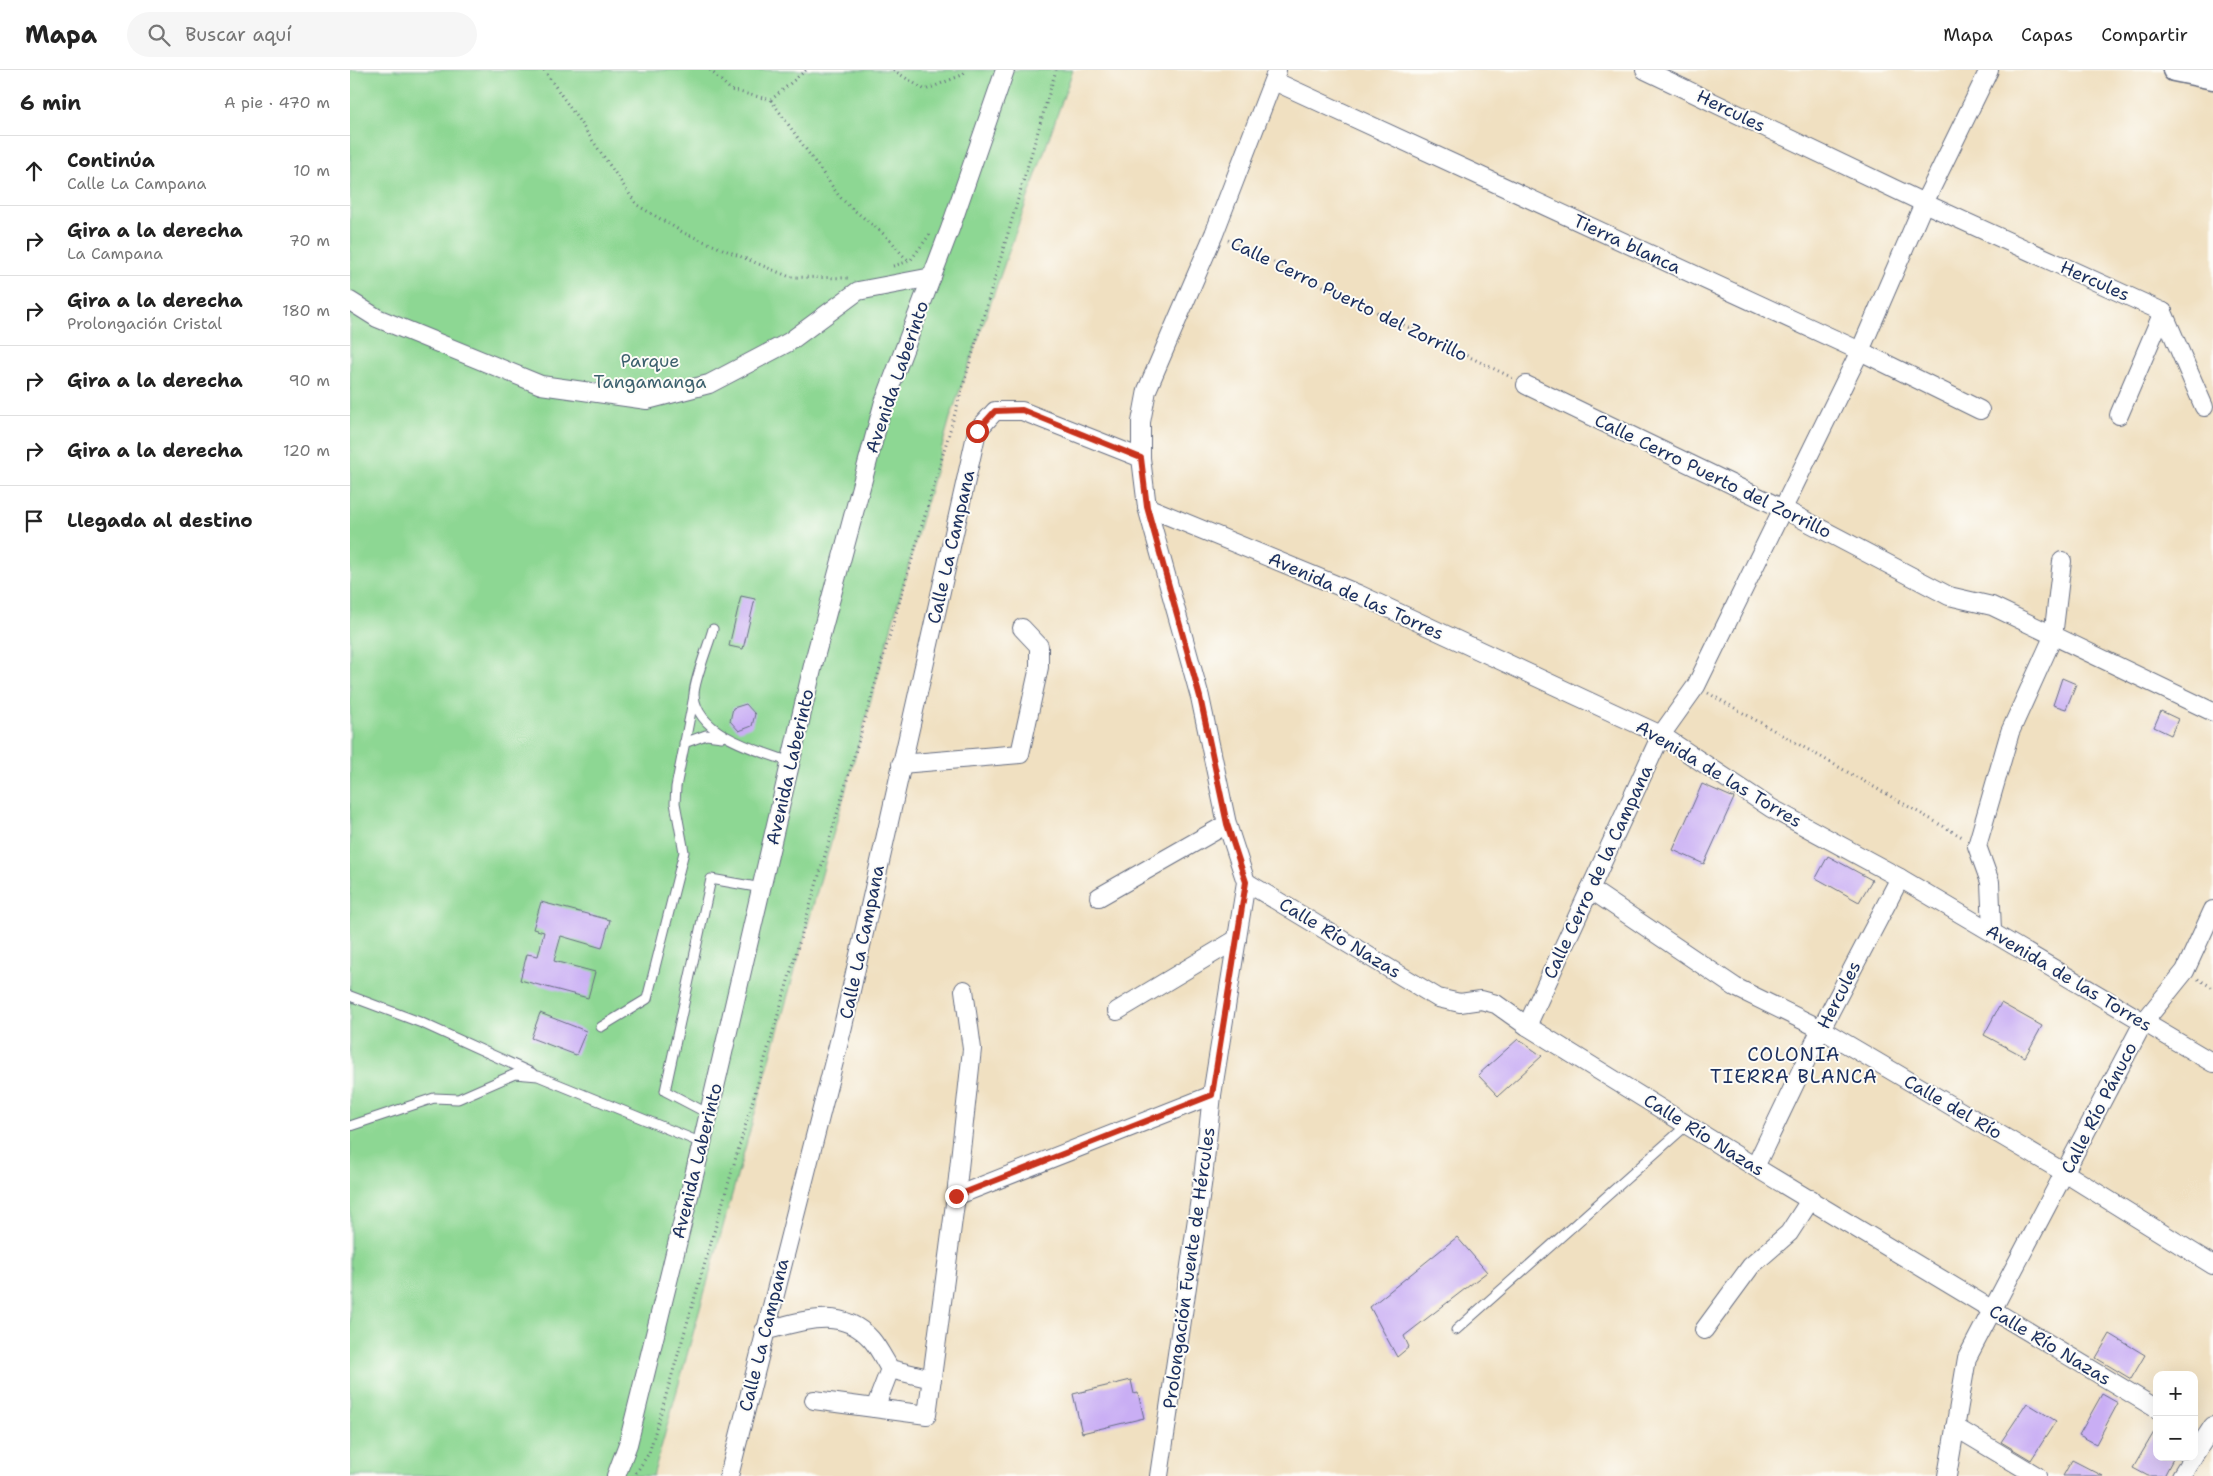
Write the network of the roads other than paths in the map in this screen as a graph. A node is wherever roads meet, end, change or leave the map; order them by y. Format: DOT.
graph roads {
  1 [pos="1005,70"];
  2 [pos="1645,70"];
  3 [pos="1989,70"];
  4 [pos="2174,70"];
  5 [pos="1276,75"];
  6 [pos="2213,78"];
  7 [pos="1924,203"];
  8 [pos="932,277"];
  9 [pos="350,301"];
  10 [pos="2163,312"];
  11 [pos="1860,351"];
  12 [pos="1526,385"];
  13 [pos="2204,407"];
  14 [pos="1980,410"];
  15 [pos="2119,415"];
  16 [pos="1141,458"];
  17 [pos="1147,507"];
  18 [pos="1783,509"];
  19 [pos="2062,561"];
  20 [pos="1022,628"];
  21 [pos="713,630"];
  22 [pos="2053,637"];
  23 [pos="694,696"];
  24 [pos="2213,712"];
  25 [pos="1661,735"];
  26 [pos="732,740"];
  27 [pos="684,743"];
  28 [pos="791,762"];
  29 [pos="901,764"];
  30 [pos="1227,824"];
  31 [pos="1900,878"];
  32 [pos="1246,882"];
  33 [pos="762,888"];
  34 [pos="1590,890"];
  35 [pos="1099,897"];
  36 [pos="2212,913"];
  37 [pos="1992,931"];
  38 [pos="1237,939"];
  39 [pos="964,990"];
  40 [pos="350,996"];
  41 [pos="1117,1011"];
  42 [pos="2143,1023"];
  43 [pos="1526,1026"];
  44 [pos="601,1027"];
  45 [pos="1821,1029"];
  46 [pos="2213,1063"];
  47 [pos="538,1076"];
  48 [pos="1212,1095"];
  49 [pos="709,1114"];
  50 [pos="1687,1125"];
  51 [pos="350,1126"];
  52 [pos="702,1143"];
  53 [pos="1755,1167"];
  54 [pos="2065,1173"];
  55 [pos="956,1196"];
  56 [pos="1811,1199"];
  57 [pos="2213,1265"];
  58 [pos="1991,1310"];
  59 [pos="1456,1330"];
  60 [pos="1704,1330"];
  61 [pos="764,1332"];
  62 [pos="890,1369"];
  63 [pos="932,1379"];
  64 [pos="814,1400"];
  65 [pos="2153,1407"];
  66 [pos="875,1408"];
  67 [pos="1955,1427"];
  68 [pos="2206,1434"];
  69 [pos="2198,1449"];
  70 [pos="2191,1461"];
  71 [pos="616,1476"];
  72 [pos="729,1476"];
  73 [pos="1159,1476"];
  74 [pos="1947,1476"];
  75 [pos="2037,1476"];
  76 [pos="2181,1476"];
  1 -- 8 [label="street, Avenida Laberinto"];
  2 -- 7 [label="street, Hercules"];
  3 -- 7 [label="street"];
  4 -- 6 [label="street"];
  5 -- 11 [label="street, Tierra blanca"];
  5 -- 16 [label="street"];
  7 -- 10 [label="street, Hercules"];
  7 -- 11 [label="street"];
  8 -- 9 [label="street"];
  8 -- 28 [label="street, Avenida Laberinto"];
  10 -- 13 [label="street"];
  10 -- 15 [label="street"];
  11 -- 14 [label="street, Tierra blanca"];
  11 -- 18 [label="street"];
  12 -- 18 [label="street, Calle Cerro Puerto del Zorrillo"];
  16 -- 17 [label="street"];
  16 -- 29 [label="street, Calle La Campana"];
  17 -- 25 [label="street, Avenida de las Torres"];
  17 -- 30 [label="street"];
  18 -- 22 [label="street, Calle Cerro Puerto del Zorrillo"];
  18 -- 25 [label="street, Calle Cerro de la Campana"];
  19 -- 22 [label="street"];
  20 -- 29 [label="street"];
  21 -- 23 [label="lane"];
  22 -- 24 [label="street, Calle Cerro Puerto del Zorrillo"];
  22 -- 37 [label="street"];
  23 -- 26 [label="lane"];
  23 -- 27 [label="lane"];
  25 -- 31 [label="street, Avenida de las Torres"];
  25 -- 34 [label="street, Calle Cerro de la Campana"];
  26 -- 27 [label="lane"];
  26 -- 28 [label="lane"];
  27 -- 44 [label="lane"];
  28 -- 33 [label="street, Avenida Laberinto"];
  29 -- 61 [label="street, Calle La Campana"];
  30 -- 32 [label="street"];
  30 -- 35 [label="street"];
  31 -- 37 [label="street, Avenida de las Torres"];
  31 -- 45 [label="street, Hercules"];
  32 -- 38 [label="street, Prolongación Fuente de Hércules"];
  32 -- 43 [label="street, Calle Río Nazas"];
  33 -- 49 [label="street, Avenida Laberinto"];
  33 -- 49 [label="lane"];
  34 -- 43 [label="street, Calle Cerro de la Campana"];
  34 -- 45 [label="street, Calle del Río"];
  36 -- 42 [label="street, Calle Río Pánuco"];
  37 -- 42 [label="street, Avenida de las Torres"];
  38 -- 41 [label="street"];
  38 -- 48 [label="street, Prolongación Fuente de Hércules"];
  39 -- 55 [label="street"];
  40 -- 47 [label="lane"];
  42 -- 46 [label="street, Avenida de las Torres"];
  42 -- 54 [label="street, Calle Río Pánuco"];
  43 -- 50 [label="street, Calle Río Nazas"];
  45 -- 53 [label="street, Hercules"];
  45 -- 54 [label="street, Calle del Río"];
  47 -- 51 [label="lane"];
  47 -- 52 [label="lane"];
  48 -- 55 [label="street"];
  48 -- 73 [label="street, Prolongación Fuente de Hércules"];
  49 -- 52 [label="street, Avenida Laberinto"];
  50 -- 53 [label="street, Calle Río Nazas"];
  50 -- 59 [label="lane"];
  52 -- 71 [label="street, Avenida Laberinto"];
  53 -- 56 [label="street, Calle Río Nazas"];
  54 -- 57 [label="street, Calle del Río"];
  54 -- 58 [label="street, Calle Río Pánuco"];
  55 -- 63 [label="street"];
  56 -- 58 [label="street, Calle Río Nazas"];
  56 -- 60 [label="street"];
  58 -- 65 [label="street, Calle Río Nazas"];
  58 -- 67 [label="street, Calle Río Pánuco"];
  61 -- 62 [label="street"];
  61 -- 72 [label="street, Calle La Campana"];
  62 -- 63 [label="street"];
  62 -- 66 [label="street"];
  63 -- 66 [label="street"];
  64 -- 66 [label="street"];
  67 -- 74 [label="street, Calle Río Pánuco"];
  67 -- 75 [label="street"];
  68 -- 69 [label="street"];
  70 -- 76 [label="street"];
}
